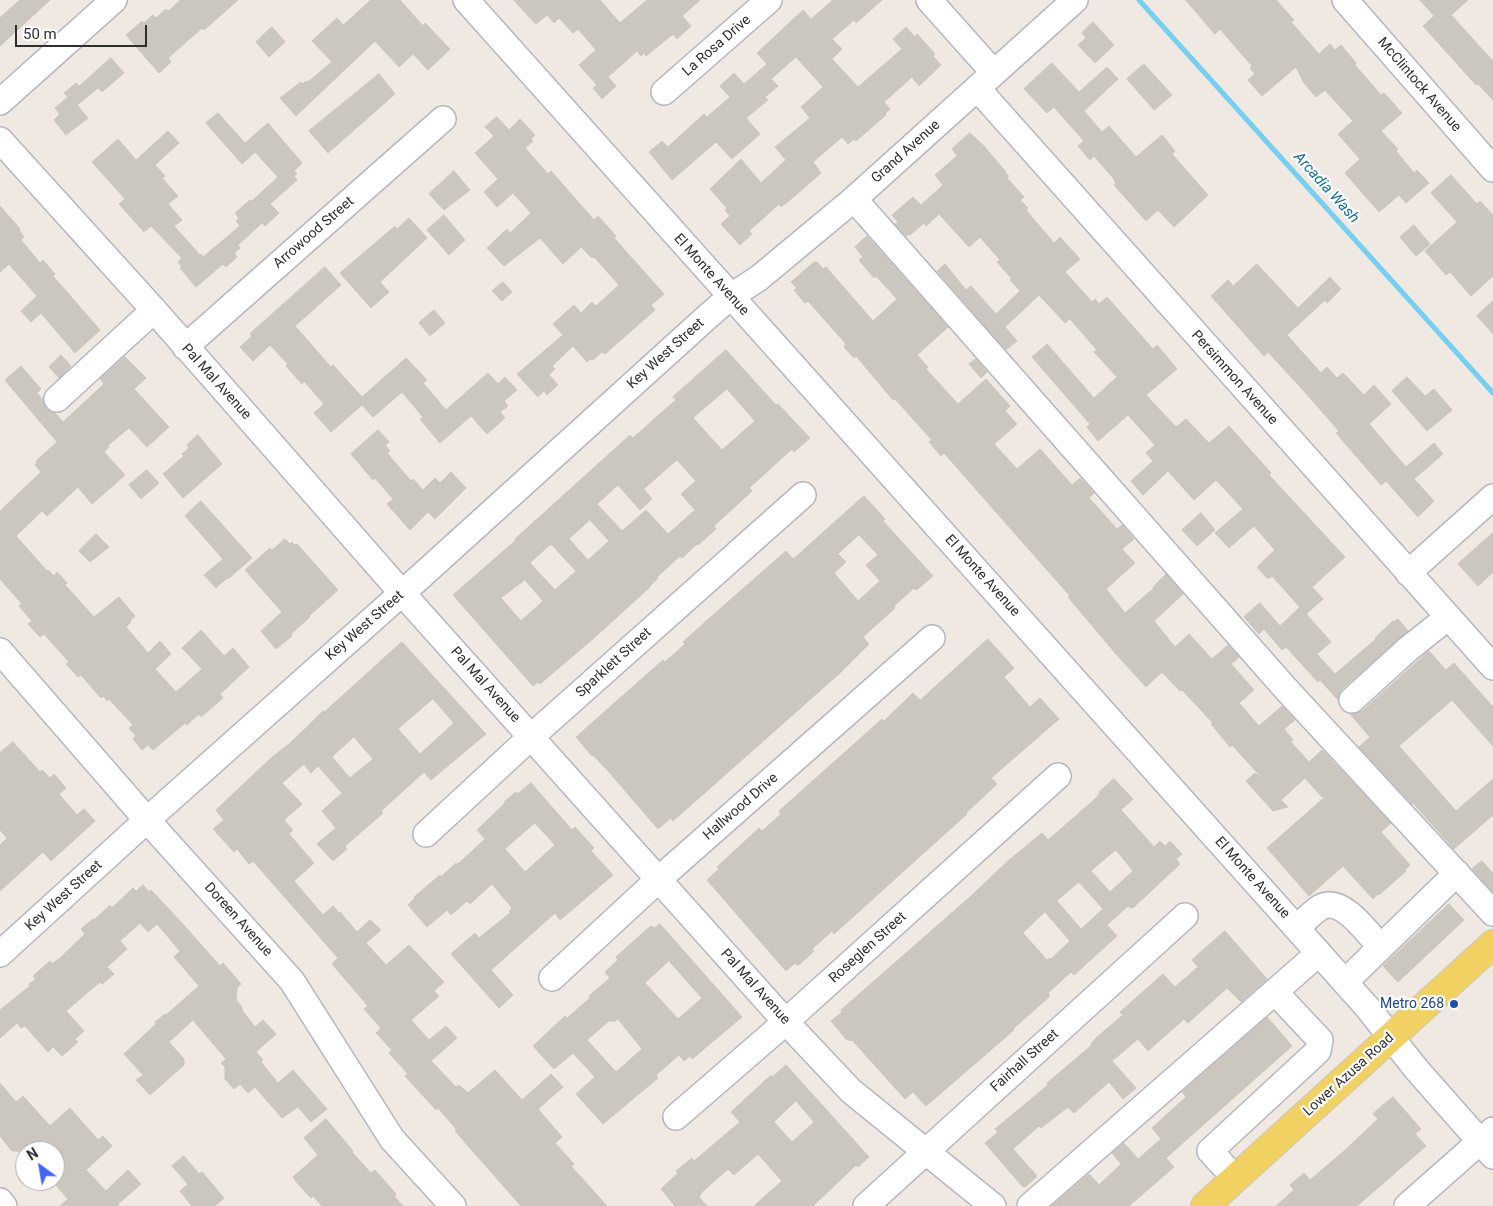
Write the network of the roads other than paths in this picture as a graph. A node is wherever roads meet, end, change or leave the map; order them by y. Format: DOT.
graph roads {
  1 [pos="114,0"];
  2 [pos="466,0"];
  3 [pos="769,0"];
  4 [pos="929,0"];
  5 [pos="1075,0"];
  6 [pos="1345,0"];
  7 [pos="985,80"];
  8 [pos="664,92"];
  9 [pos="0,102"];
  10 [pos="443,119"];
  11 [pos="0,140"];
  12 [pos="1493,169"];
  13 [pos="854,199"];
  14 [pos="730,297"];
  15 [pos="154,310"];
  16 [pos="185,348"];
  17 [pos="57,399"];
  18 [pos="803,494"];
  19 [pos="1493,497"];
  20 [pos="1408,573"];
  21 [pos="402,593"];
  22 [pos="1447,618"];
  23 [pos="932,638"];
  24 [pos="0,651"];
  25 [pos="1493,667"];
  26 [pos="1352,700"];
  27 [pos="532,736"];
  28 [pos="1058,776"];
  29 [pos="146,820"];
  30 [pos="426,834"];
  31 [pos="1457,873"];
  32 [pos="659,879"];
  33 [pos="1493,912"];
  34 [pos="1185,916"];
  35 [pos="1297,928"];
  36 [pos="1493,944"];
  37 [pos="1380,947"];
  38 [pos="1319,953"];
  39 [pos="0,954"];
  40 [pos="552,978"];
  41 [pos="1345,982"];
  42 [pos="1275,992"];
  43 [pos="786,1022"];
  44 [pos="1392,1037"];
  45 [pos="676,1117"];
  46 [pos="1488,1142"];
  47 [pos="925,1152"];
  48 [pos="1235,1178"];
  49 [pos="0,1201"];
  50 [pos="4,1206"];
  51 [pos="453,1206"];
  52 [pos="866,1206"];
  53 [pos="993,1206"];
  54 [pos="1030,1206"];
  55 [pos="1205,1206"];
  56 [pos="1407,1206"];
  1 -- 9 [label="street"];
  2 -- 14 [label="street, El Monte Avenue"];
  3 -- 8 [label="street, La Rosa Drive"];
  4 -- 7 [label="street, Persimmon Avenue"];
  5 -- 7 [label="street, Grand Avenue"];
  6 -- 12 [label="street, McClintock Avenue"];
  7 -- 13 [label="street, Grand Avenue"];
  7 -- 20 [label="street, Persimmon Avenue"];
  10 -- 16 [label="street, Arrowood Street"];
  11 -- 15 [label="street, Pal Mal Avenue"];
  13 -- 14 [label="street, Grand Avenue"];
  13 -- 31 [label="street"];
  14 -- 21 [label="street, Key West Street"];
  14 -- 35 [label="street, El Monte Avenue"];
  15 -- 16 [label="street, Pal Mal Avenue"];
  15 -- 17 [label="street"];
  16 -- 21 [label="street, Pal Mal Avenue"];
  18 -- 27 [label="street, Sparklett Street"];
  19 -- 20 [label="street"];
  20 -- 22 [label="street, Persimmon Avenue"];
  21 -- 27 [label="street, Pal Mal Avenue"];
  21 -- 29 [label="street, Key West Street"];
  22 -- 25 [label="street, Persimmon Avenue"];
  22 -- 26 [label="street"];
  23 -- 32 [label="street, Hallwood Drive"];
  24 -- 29 [label="street, Doreen Avenue"];
  27 -- 30 [label="street, Sparklett Street"];
  27 -- 32 [label="street, Pal Mal Avenue"];
  28 -- 43 [label="street, Roseglen Street"];
  29 -- 39 [label="street, Key West Street"];
  29 -- 51 [label="street, Doreen Avenue"];
  31 -- 33 [label="street"];
  31 -- 37 [label="street"];
  32 -- 40 [label="street, Hallwood Drive"];
  32 -- 43 [label="street, Pal Mal Avenue"];
  34 -- 47 [label="street, Fairhall Street"];
  35 -- 37 [label="street"];
  35 -- 38 [label="street, El Monte Avenue"];
  36 -- 44 [label="main road, Lower Azusa Road"];
  37 -- 41 [label="street"];
  38 -- 41 [label="street, El Monte Avenue"];
  38 -- 42 [label="street"];
  41 -- 44 [label="street, El Monte Avenue"];
  42 -- 48 [label="street"];
  42 -- 54 [label="street"];
  43 -- 45 [label="street, Roseglen Street"];
  43 -- 47 [label="street, Pal Mal Avenue"];
  44 -- 46 [label="street, El Monte Avenue"];
  44 -- 48 [label="main road, Lower Azusa Road"];
  46 -- 56 [label="street"];
  47 -- 52 [label="street, Fairhall Street"];
  47 -- 53 [label="street, Pal Mal Avenue"];
  48 -- 55 [label="main road, Lower Azusa Road"];
  49 -- 50 [label="street"];
}
